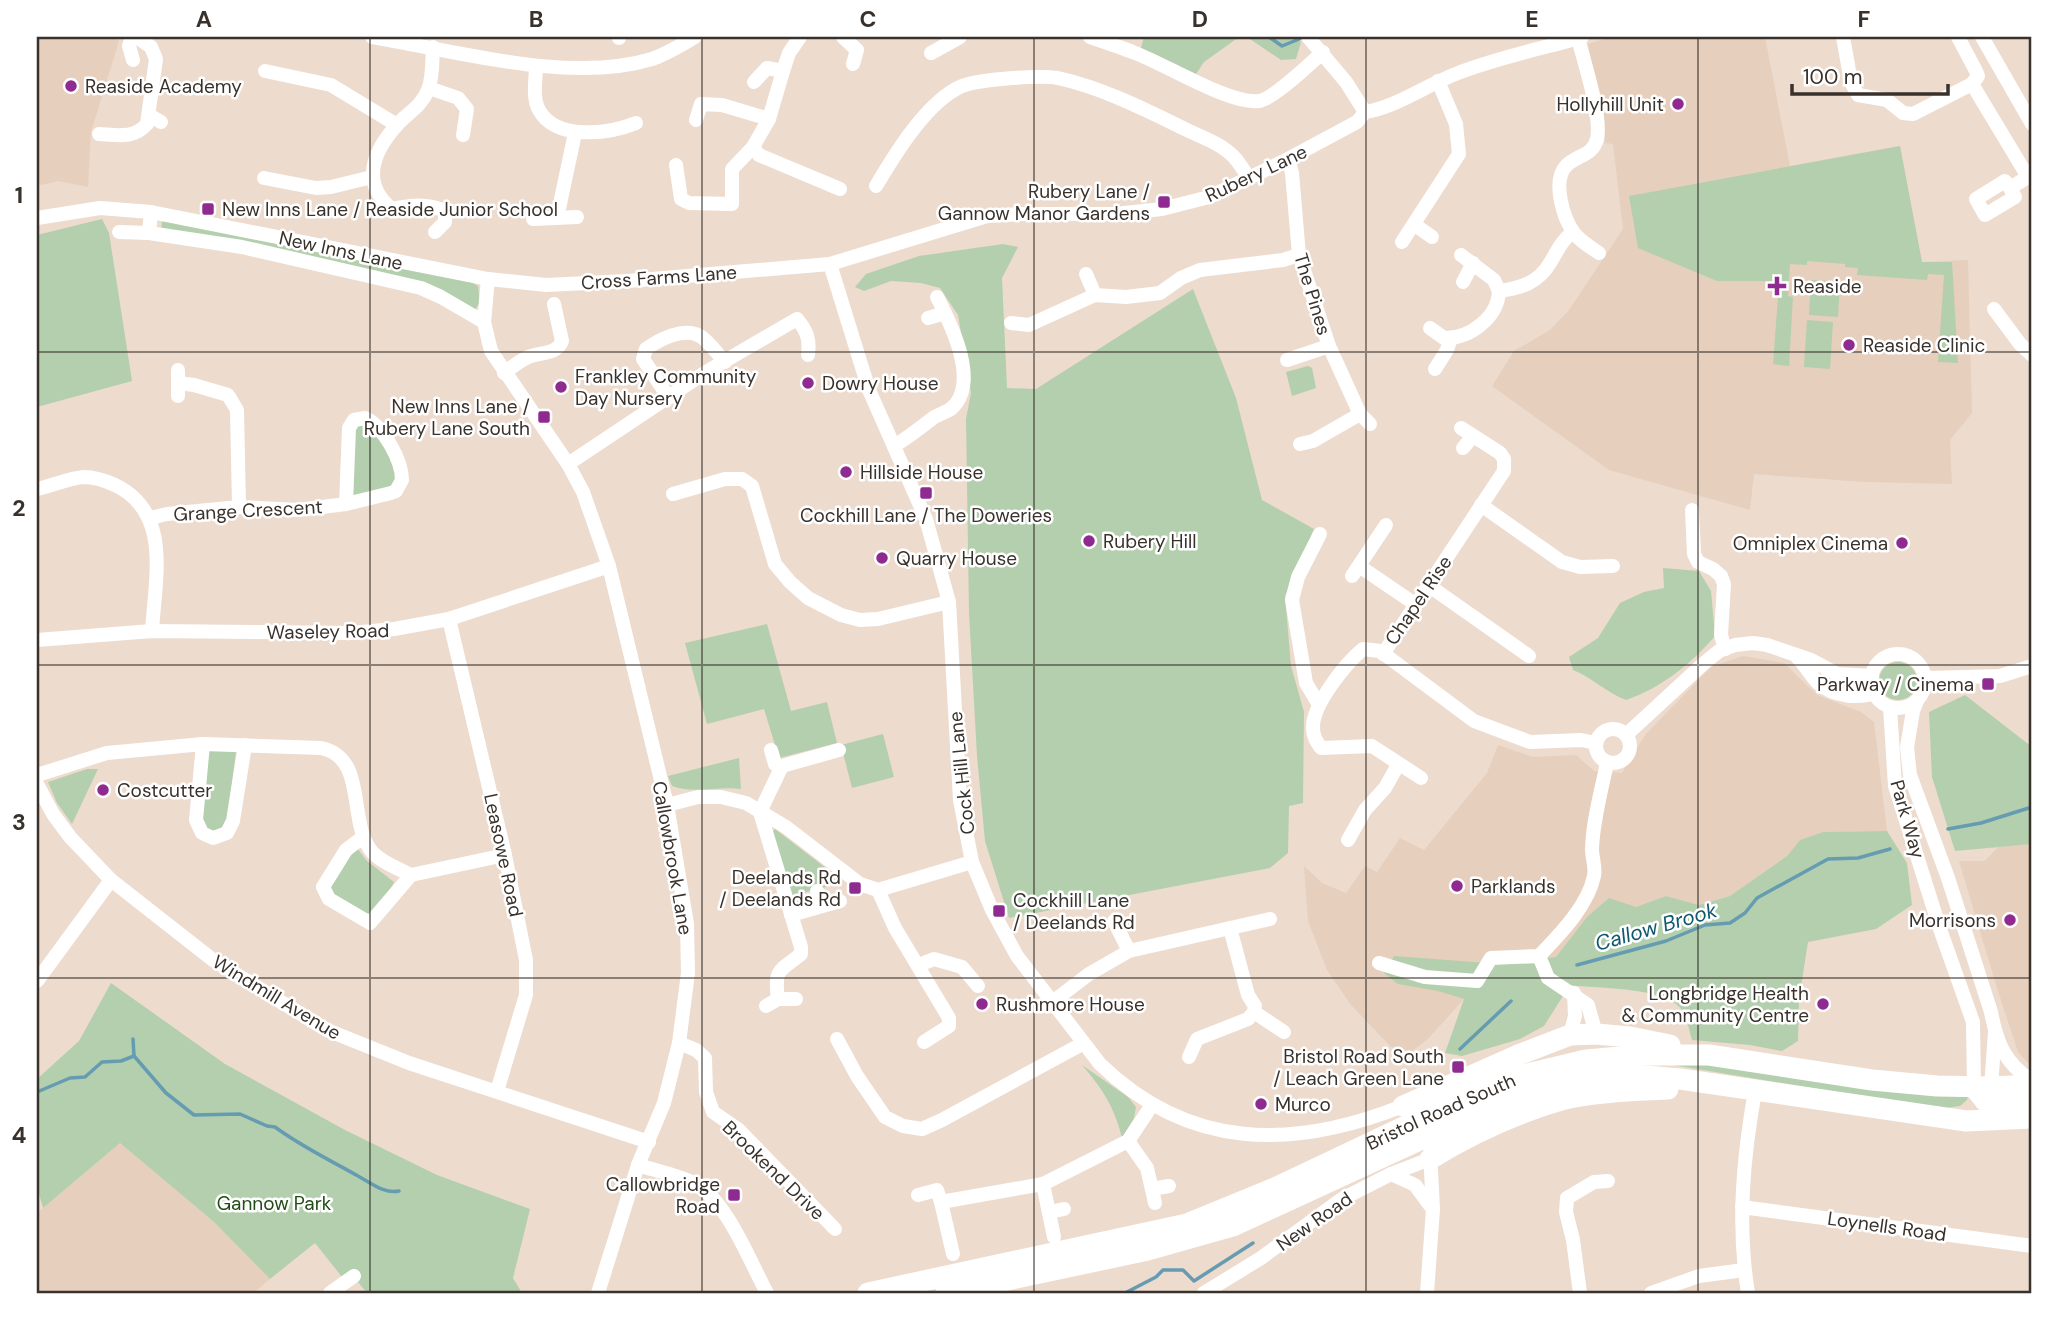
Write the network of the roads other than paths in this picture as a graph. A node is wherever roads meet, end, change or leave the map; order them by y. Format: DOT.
graph roads {
  1 [pos="135,37"];
  2 [pos="372,37"];
  3 [pos="695,37"];
  4 [pos="800,37"];
  5 [pos="843,37"];
  6 [pos="960,37"];
  7 [pos="1090,37"];
  8 [pos="1308,37"];
  9 [pos="1580,37"];
  10 [pos="1843,37"];
  11 [pos="1958,37"];
  12 [pos="1982,37"];
  13 [pos="433,47"];
  14 [pos="1323,52"];
  15 [pos="931,53"];
  16 [pos="133,60"];
  17 [pos="853,64"];
  18 [pos="536,66"];
  19 [pos="265,71"];
  20 [pos="783,71"];
  21 [pos="1438,80"];
  22 [pos="754,82"];
  23 [pos="1972,84"];
  24 [pos="429,88"];
  25 [pos="1365,112"];
  26 [pos="769,119"];
  27 [pos="696,120"];
  28 [pos="636,123"];
  29 [pos="2032,124"];
  30 [pos="397,125"];
  31 [pos="575,133"];
  32 [pos="99,134"];
  33 [pos="463,135"];
  34 [pos="752,147"];
  35 [pos="1288,159"];
  36 [pos="676,165"];
  37 [pos="2030,176"];
  38 [pos="264,177"];
  39 [pos="372,177"];
  40 [pos="1249,178"];
  41 [pos="876,186"];
  42 [pos="2010,188"];
  43 [pos="840,190"];
  44 [pos="151,212"];
  45 [pos="577,217"];
  46 [pos="37,218"];
  47 [pos="557,218"];
  48 [pos="533,219"];
  49 [pos="1415,225"];
  50 [pos="119,232"];
  51 [pos="435,232"];
  52 [pos="1573,232"];
  53 [pos="149,233"];
  54 [pos="1432,237"];
  55 [pos="1402,242"];
  56 [pos="1599,253"];
  57 [pos="1299,255"];
  58 [pos="830,264"];
  59 [pos="1086,274"];
  60 [pos="488,279"];
  61 [pos="1463,282"];
  62 [pos="1499,291"];
  63 [pos="1095,295"];
  64 [pos="937,297"];
  65 [pos="554,304"];
  66 [pos="1994,309"];
  67 [pos="945,313"];
  68 [pos="928,318"];
  69 [pos="484,323"];
  70 [pos="1011,323"];
  71 [pos="1430,328"];
  72 [pos="1451,338"];
  73 [pos="1329,346"];
  74 [pos="808,355"];
  75 [pos="2032,355"];
  76 [pos="1287,360"];
  77 [pos="724,362"];
  78 [pos="1434,369"];
  79 [pos="504,373"];
  80 [pos="178,383"];
  81 [pos="669,398"];
  82 [pos="894,446"];
  83 [pos="1310,446"];
  84 [pos="1463,448"];
  85 [pos="568,464"];
  86 [pos="37,489"];
  87 [pos="673,494"];
  88 [pos="346,504"];
  89 [pos="1481,505"];
  90 [pos="239,507"];
  91 [pos="1692,510"];
  92 [pos="150,518"];
  93 [pos="1386,525"];
  94 [pos="1320,534"];
  95 [pos="609,566"];
  96 [pos="1613,566"];
  97 [pos="1428,585"];
  98 [pos="949,602"];
  99 [pos="1415,604"];
  100 [pos="449,619"];
  101 [pos="152,631"];
  102 [pos="37,640"];
  103 [pos="1724,649"];
  104 [pos="1383,654"];
  105 [pos="1529,656"];
  106 [pos="1797,657"];
  107 [pos="2032,666"];
  108 [pos="1872,676"];
  109 [pos="1926,678"];
  110 [pos="1874,693"];
  111 [pos="1917,701"];
  112 [pos="1319,705"];
  113 [pos="1890,706"];
  114 [pos="1626,734"];
  115 [pos="1596,743"];
  116 [pos="203,744"];
  117 [pos="245,745"];
  118 [pos="771,750"];
  119 [pos="839,750"];
  120 [pos="1607,763"];
  121 [pos="1398,765"];
  122 [pos="782,766"];
  123 [pos="37,775"];
  124 [pos="1421,778"];
  125 [pos="38,791"];
  126 [pos="667,805"];
  127 [pos="760,812"];
  128 [pos="363,837"];
  129 [pos="1348,840"];
  130 [pos="505,855"];
  131 [pos="972,862"];
  132 [pos="411,876"];
  133 [pos="111,880"];
  134 [pos="1941,885"];
  135 [pos="878,890"];
  136 [pos="817,891"];
  137 [pos="839,901"];
  138 [pos="823,905"];
  139 [pos="791,915"];
  140 [pos="1270,919"];
  141 [pos="1114,922"];
  142 [pos="1230,928"];
  143 [pos="1129,951"];
  144 [pos="1539,956"];
  145 [pos="1379,963"];
  146 [pos="919,965"];
  147 [pos="37,981"];
  148 [pos="978,986"];
  149 [pos="1574,993"];
  150 [pos="796,999"];
  151 [pos="1051,1003"];
  152 [pos="1254,1012"];
  153 [pos="1995,1031"];
  154 [pos="1284,1032"];
  155 [pos="1596,1034"];
  156 [pos="1570,1035"];
  157 [pos="837,1039"];
  158 [pos="923,1042"];
  159 [pos="679,1043"];
  160 [pos="1082,1044"];
  161 [pos="1709,1055"];
  162 [pos="1189,1057"];
  163 [pos="1526,1083"];
  164 [pos="2032,1083"];
  165 [pos="1734,1086"];
  166 [pos="497,1091"];
  167 [pos="1755,1091"];
  168 [pos="1984,1092"];
  169 [pos="2032,1101"];
  170 [pos="1152,1105"];
  171 [pos="1403,1106"];
  172 [pos="2032,1118"];
  173 [pos="1966,1121"];
  174 [pos="1128,1141"];
  175 [pos="649,1142"];
  176 [pos="1430,1159"];
  177 [pos="638,1165"];
  178 [pos="1391,1174"];
  179 [pos="1608,1181"];
  180 [pos="1043,1184"];
  181 [pos="1169,1186"];
  182 [pos="918,1195"];
  183 [pos="1280,1196"];
  184 [pos="941,1202"];
  185 [pos="1742,1207"];
  186 [pos="1064,1209"];
  187 [pos="1433,1209"];
  188 [pos="1049,1212"];
  189 [pos="835,1230"];
  190 [pos="1054,1237"];
  191 [pos="2032,1246"];
  192 [pos="953,1254"];
  193 [pos="1744,1270"];
  194 [pos="354,1276"];
  195 [pos="330,1293"];
  196 [pos="598,1293"];
  197 [pos="767,1293"];
  198 [pos="869,1293"];
  199 [pos="946,1293"];
  200 [pos="1204,1293"];
  201 [pos="1427,1293"];
  202 [pos="1580,1293"];
  203 [pos="1651,1293"];
  204 [pos="1748,1293"];
  1 -- 16 [label="street"];
  1 -- 32 [label="street"];
  2 -- 13 [label="street"];
  3 -- 18 [label="street"];
  4 -- 20 [label="street"];
  5 -- 17 [label="street"];
  6 -- 15 [label="street"];
  7 -- 14 [label="street"];
  8 -- 14 [label="street"];
  9 -- 21 [label="street, Rubery Lane"];
  9 -- 52 [label="street"];
  10 -- 23 [label="street"];
  11 -- 23 [label="street"];
  12 -- 29 [label="street"];
  13 -- 18 [label="street"];
  13 -- 24 [label="street"];
  14 -- 25 [label="street"];
  18 -- 31 [label="street"];
  19 -- 30 [label="street"];
  20 -- 22 [label="street"];
  20 -- 26 [label="street"];
  21 -- 25 [label="street, Rubery Lane"];
  21 -- 49 [label="street"];
  23 -- 37 [label="street"];
  24 -- 30 [label="street"];
  24 -- 33 [label="street"];
  25 -- 35 [label="street, Rubery Lane"];
  26 -- 27 [label="street"];
  26 -- 34 [label="street"];
  28 -- 31 [label="street"];
  30 -- 39 [label="street"];
  31 -- 47 [label="street"];
  34 -- 36 [label="street"];
  34 -- 43 [label="street"];
  35 -- 40 [label="street, Rubery Lane"];
  35 -- 57 [label="street, The Pines"];
  37 -- 42 [label="street"];
  38 -- 39 [label="street"];
  39 -- 51 [label="street"];
  40 -- 41 [label="street"];
  40 -- 58 [label="street, Rubery Lane"];
  44 -- 46 [label="street, New Inns Lane"];
  44 -- 53 [label="street"];
  44 -- 60 [label="street, New Inns Lane"];
  45 -- 47 [label="street"];
  47 -- 48 [label="street"];
  49 -- 54 [label="street"];
  49 -- 55 [label="street"];
  50 -- 53 [label="street, New Inns Lane"];
  52 -- 56 [label="street"];
  52 -- 62 [label="street"];
  53 -- 69 [label="street, New Inns Lane"];
  57 -- 63 [label="street"];
  57 -- 73 [label="street, The Pines"];
  58 -- 60 [label="street, Cross Farms Lane"];
  58 -- 82 [label="street, Cock Hill Lane"];
  59 -- 63 [label="street"];
  60 -- 69 [label="street"];
  61 -- 62 [label="street"];
  62 -- 72 [label="street"];
  63 -- 70 [label="street"];
  64 -- 67 [label="street"];
  65 -- 79 [label="street"];
  66 -- 75 [label="street"];
  67 -- 68 [label="street"];
  67 -- 82 [label="street"];
  69 -- 79 [label="street"];
  71 -- 72 [label="street"];
  72 -- 78 [label="street"];
  73 -- 76 [label="street, The Pines"];
  73 -- 83 [label="street, The Pines"];
  74 -- 77 [label="street"];
  77 -- 81 [label="street"];
  77 -- 81 [label="street"];
  79 -- 85 [label="street"];
  80 -- 90 [label="street"];
  81 -- 85 [label="street"];
  82 -- 98 [label="street, Cock Hill Lane"];
  84 -- 89 [label="street, Chapel Rise"];
  85 -- 95 [label="street, Callowbrook Lane"];
  86 -- 92 [label="street"];
  87 -- 98 [label="street"];
  88 -- 88 [label="street, Grange Crescent"];
  88 -- 90 [label="street, Grange Crescent"];
  89 -- 96 [label="street"];
  89 -- 97 [label="street, Chapel Rise"];
  90 -- 92 [label="street, Grange Crescent"];
  91 -- 103 [label="street"];
  92 -- 101 [label="street"];
  93 -- 99 [label="street"];
  94 -- 112 [label="street"];
  95 -- 100 [label="street, Waseley Road"];
  95 -- 126 [label="street, Callowbrook Lane"];
  97 -- 99 [label="street, Chapel Rise"];
  97 -- 105 [label="street"];
  98 -- 131 [label="street, Cock Hill Lane"];
  99 -- 104 [label="street, Chapel Rise"];
  100 -- 101 [label="street, Waseley Road"];
  100 -- 130 [label="street, Leasowe Road"];
  101 -- 102 [label="street, Waseley Road"];
  103 -- 106 [label="street"];
  103 -- 114 [label="street"];
  104 -- 112 [label="street"];
  104 -- 115 [label="street, Chapel Rise"];
  106 -- 108 [label="street"];
  106 -- 110 [label="street"];
  107 -- 109 [label="street"];
  108 -- 109 [label="street"];
  108 -- 110 [label="street"];
  109 -- 111 [label="street"];
  110 -- 113 [label="street"];
  111 -- 113 [label="street"];
  111 -- 134 [label="street, Park Way"];
  112 -- 121 [label="street"];
  113 -- 134 [label="street, Park Way"];
  114 -- 115 [label="street"];
  114 -- 120 [label="street"];
  115 -- 120 [label="street"];
  116 -- 117 [label="street"];
  116 -- 117 [label="street"];
  116 -- 123 [label="street"];
  117 -- 128 [label="street"];
  118 -- 122 [label="street"];
  119 -- 122 [label="street"];
  120 -- 144 [label="street"];
  121 -- 124 [label="street"];
  121 -- 129 [label="street"];
  122 -- 127 [label="street"];
  125 -- 133 [label="street, Windmill Avenue"];
  126 -- 127 [label="street"];
  126 -- 159 [label="street, Callowbrook Lane"];
  127 -- 135 [label="street"];
  127 -- 139 [label="street"];
  128 -- 132 [label="street"];
  128 -- 132 [label="street"];
  130 -- 132 [label="street"];
  130 -- 166 [label="street, Leasowe Road"];
  131 -- 135 [label="street"];
  131 -- 151 [label="street, Cock Hill Lane"];
  133 -- 147 [label="street"];
  133 -- 166 [label="street, Windmill Avenue"];
  134 -- 153 [label="street, Park Way"];
  134 -- 168 [label="street, Park Way"];
  135 -- 146 [label="street"];
  136 -- 138 [label="street"];
  137 -- 138 [label="street"];
  138 -- 139 [label="street"];
  139 -- 150 [label="street"];
  140 -- 142 [label="street"];
  141 -- 143 [label="street"];
  142 -- 143 [label="street"];
  142 -- 152 [label="street"];
  143 -- 151 [label="street"];
  144 -- 145 [label="street"];
  144 -- 149 [label="street"];
  146 -- 148 [label="street"];
  146 -- 158 [label="street"];
  149 -- 155 [label="street"];
  149 -- 156 [label="street"];
  151 -- 160 [label="street, Cock Hill Lane"];
  152 -- 154 [label="street"];
  152 -- 162 [label="street"];
  153 -- 164 [label="street, Park Way"];
  153 -- 168 [label="street, Park Way"];
  155 -- 156 [label="highway"];
  155 -- 161 [label="highway"];
  156 -- 171 [label="highway"];
  157 -- 160 [label="street"];
  159 -- 175 [label="street, Callowbrook Lane"];
  159 -- 189 [label="street, Brookend Drive"];
  160 -- 170 [label="street, Cock Hill Lane"];
  161 -- 163 [label="highway, Bristol Road South"];
  161 -- 168 [label="highway, Bristol Road South"];
  163 -- 165 [label="highway, Bristol Road South"];
  163 -- 183 [label="highway, Bristol Road South"];
  164 -- 168 [label="highway, Bristol Road South"];
  165 -- 167 [label="highway, Bristol Road South"];
  165 -- 176 [label="highway"];
  166 -- 175 [label="street, Windmill Avenue"];
  167 -- 173 [label="highway, Bristol Road South"];
  167 -- 185 [label="street"];
  168 -- 169 [label="highway"];
  168 -- 173 [label="highway"];
  170 -- 171 [label="street, Cock Hill Lane"];
  170 -- 174 [label="street"];
  171 -- 176 [label="street"];
  172 -- 173 [label="highway, Bristol Road South"];
  174 -- 180 [label="street"];
  174 -- 181 [label="street"];
  175 -- 177 [label="street, Callowbrook Lane"];
  176 -- 178 [label="street, New Road"];
  176 -- 187 [label="street"];
  177 -- 196 [label="street, Callowbrook Lane"];
  177 -- 197 [label="street"];
  178 -- 187 [label="street"];
  178 -- 200 [label="street, New Road"];
  179 -- 202 [label="street"];
  180 -- 184 [label="street"];
  180 -- 188 [label="street"];
  182 -- 184 [label="street"];
  183 -- 198 [label="highway, Bristol Road South"];
  183 -- 199 [label="highway, Bristol Road South"];
  184 -- 192 [label="street"];
  185 -- 191 [label="street, Loynells Road"];
  185 -- 193 [label="street"];
  186 -- 188 [label="street"];
  187 -- 201 [label="street"];
  188 -- 190 [label="street"];
  193 -- 203 [label="street"];
  193 -- 204 [label="street"];
  194 -- 195 [label="street"];
}
